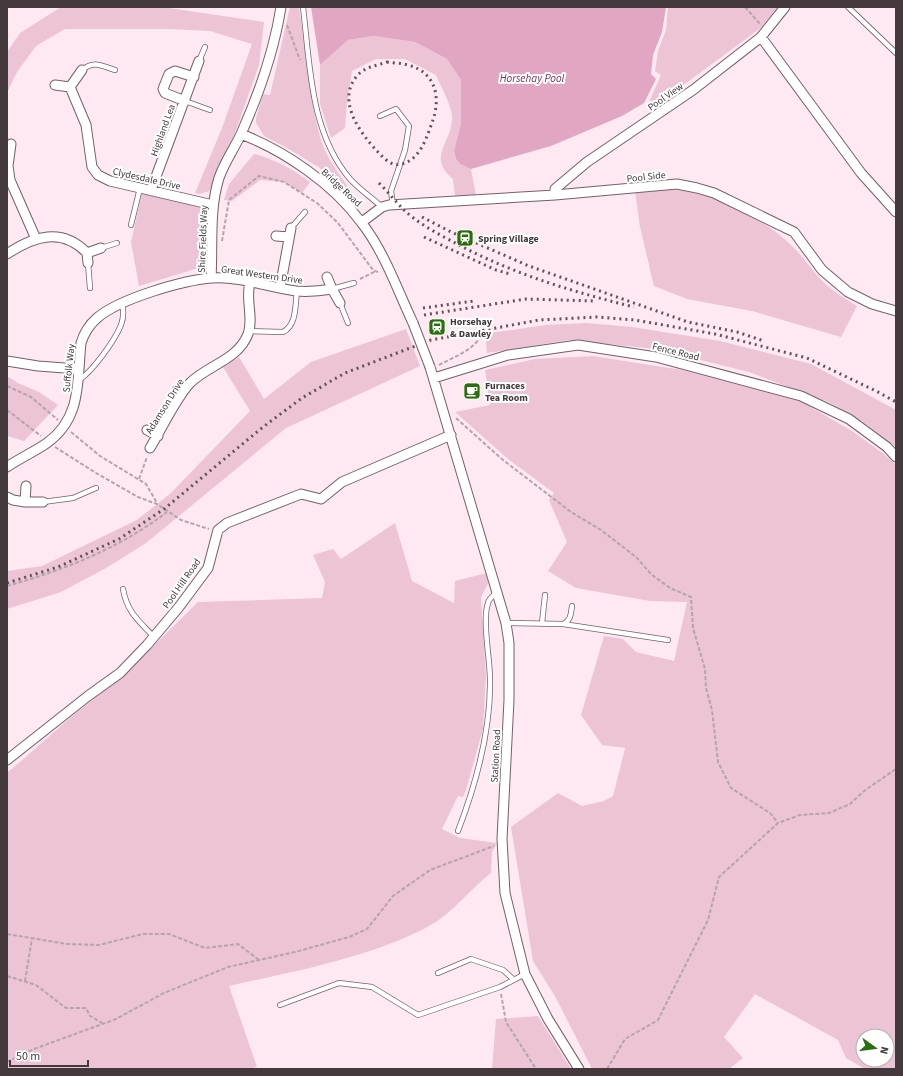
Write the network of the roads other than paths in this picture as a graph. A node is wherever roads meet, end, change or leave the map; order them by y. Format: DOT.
graph roads {
  1 [pos="281,7"];
  2 [pos="303,7"];
  3 [pos="785,7"];
  4 [pos="848,7"];
  5 [pos="764,34"];
  6 [pos="205,48"];
  7 [pos="896,53"];
  8 [pos="199,62"];
  9 [pos="82,70"];
  10 [pos="116,70"];
  11 [pos="194,77"];
  12 [pos="55,84"];
  13 [pos="70,88"];
  14 [pos="185,101"];
  15 [pos="210,110"];
  16 [pos="380,116"];
  17 [pos="241,134"];
  18 [pos="11,144"];
  19 [pos="8,166"];
  20 [pos="140,188"];
  21 [pos="151,190"];
  22 [pos="555,195"];
  23 [pos="212,205"];
  24 [pos="392,205"];
  25 [pos="382,207"];
  26 [pos="305,212"];
  27 [pos="896,212"];
  28 [pos="362,222"];
  29 [pos="130,225"];
  30 [pos="291,228"];
  31 [pos="276,236"];
  32 [pos="289,237"];
  33 [pos="36,239"];
  34 [pos="117,243"];
  35 [pos="102,248"];
  36 [pos="87,253"];
  37 [pos="7,254"];
  38 [pos="88,263"];
  39 [pos="327,277"];
  40 [pos="211,278"];
  41 [pos="250,283"];
  42 [pos="354,283"];
  43 [pos="90,288"];
  44 [pos="280,288"];
  45 [pos="332,290"];
  46 [pos="297,291"];
  47 [pos="122,303"];
  48 [pos="340,303"];
  49 [pos="896,311"];
  50 [pos="348,323"];
  51 [pos="249,331"];
  52 [pos="7,361"];
  53 [pos="78,369"];
  54 [pos="434,378"];
  55 [pos="78,380"];
  56 [pos="147,430"];
  57 [pos="451,435"];
  58 [pos="158,436"];
  59 [pos="150,448"];
  60 [pos="896,457"];
  61 [pos="7,466"];
  62 [pos="26,486"];
  63 [pos="96,488"];
  64 [pos="7,496"];
  65 [pos="26,502"];
  66 [pos="43,502"];
  67 [pos="123,589"];
  68 [pos="498,592"];
  69 [pos="545,595"];
  70 [pos="572,606"];
  71 [pos="506,623"];
  72 [pos="542,623"];
  73 [pos="563,624"];
  74 [pos="154,637"];
  75 [pos="668,640"];
  76 [pos="7,760"];
  77 [pos="458,831"];
  78 [pos="438,973"];
  79 [pos="525,974"];
  80 [pos="513,979"];
  81 [pos="280,1005"];
  82 [pos="579,1069"];
  1 -- 17 [label="street"];
  2 -- 25 [label="lane"];
  3 -- 5 [label="street, Pool View"];
  4 -- 7 [label="lane"];
  5 -- 22 [label="street, Pool View"];
  5 -- 27 [label="street"];
  6 -- 8 [label="lane"];
  8 -- 11 [label="street, Highland Lea"];
  9 -- 10 [label="lane"];
  9 -- 13 [label="street"];
  11 -- 14 [label="street, Highland Lea"];
  11 -- 14 [label="street, Highland Lea"];
  12 -- 13 [label="street"];
  13 -- 20 [label="street, Clydesdale Drive"];
  14 -- 15 [label="lane"];
  14 -- 21 [label="street, Highland Lea"];
  16 -- 24 [label="lane"];
  17 -- 23 [label="street, Shire Fields Way"];
  17 -- 28 [label="street, Bridge Road"];
  18 -- 19 [label="street"];
  19 -- 33 [label="street"];
  20 -- 21 [label="street, Clydesdale Drive"];
  20 -- 29 [label="lane"];
  21 -- 23 [label="street, Clydesdale Drive"];
  22 -- 24 [label="street, Pool Side"];
  22 -- 49 [label="street, Pool Side"];
  23 -- 40 [label="street, Shire Fields Way"];
  24 -- 25 [label="street, Pool Side"];
  25 -- 28 [label="street, Pool Side"];
  26 -- 30 [label="lane"];
  28 -- 54 [label="street, Bridge Road, bridge"];
  30 -- 32 [label="street"];
  31 -- 32 [label="street"];
  32 -- 44 [label="street"];
  33 -- 36 [label="street"];
  33 -- 37 [label="street"];
  34 -- 35 [label="lane"];
  35 -- 36 [label="street"];
  36 -- 38 [label="street"];
  38 -- 43 [label="lane"];
  39 -- 45 [label="street"];
  40 -- 41 [label="street, Great Western Drive"];
  40 -- 47 [label="street, Suffolk Way"];
  41 -- 44 [label="street, Great Western Drive"];
  41 -- 51 [label="street, Adamson Drive"];
  42 -- 45 [label="lane"];
  44 -- 46 [label="street, Great Western Drive"];
  45 -- 46 [label="street, Great Western Drive"];
  45 -- 48 [label="street"];
  46 -- 51 [label="lane"];
  47 -- 53 [label="street, Suffolk Way"];
  47 -- 55 [label="lane"];
  48 -- 50 [label="lane"];
  51 -- 58 [label="street, Adamson Drive"];
  52 -- 53 [label="street"];
  53 -- 55 [label="street, Suffolk Way"];
  54 -- 57 [label="street, Bridge Road"];
  54 -- 60 [label="street, Fence Road"];
  55 -- 61 [label="street, Suffolk Way"];
  56 -- 58 [label="street"];
  57 -- 68 [label="street, Station Road"];
  57 -- 74 [label="street, Pool Hill Road"];
  58 -- 59 [label="street, Adamson Drive"];
  62 -- 65 [label="street"];
  63 -- 66 [label="lane"];
  64 -- 65 [label="street"];
  65 -- 66 [label="street"];
  67 -- 74 [label="lane"];
  68 -- 71 [label="street, Station Road"];
  68 -- 77 [label="lane"];
  69 -- 72 [label="lane"];
  70 -- 73 [label="lane"];
  71 -- 72 [label="lane"];
  71 -- 79 [label="street, Station Road"];
  72 -- 73 [label="lane"];
  73 -- 75 [label="lane"];
  74 -- 76 [label="street, Pool Hill Road"];
  78 -- 80 [label="lane"];
  79 -- 80 [label="lane"];
  79 -- 82 [label="street, Station Road"];
  80 -- 81 [label="lane"];
}
